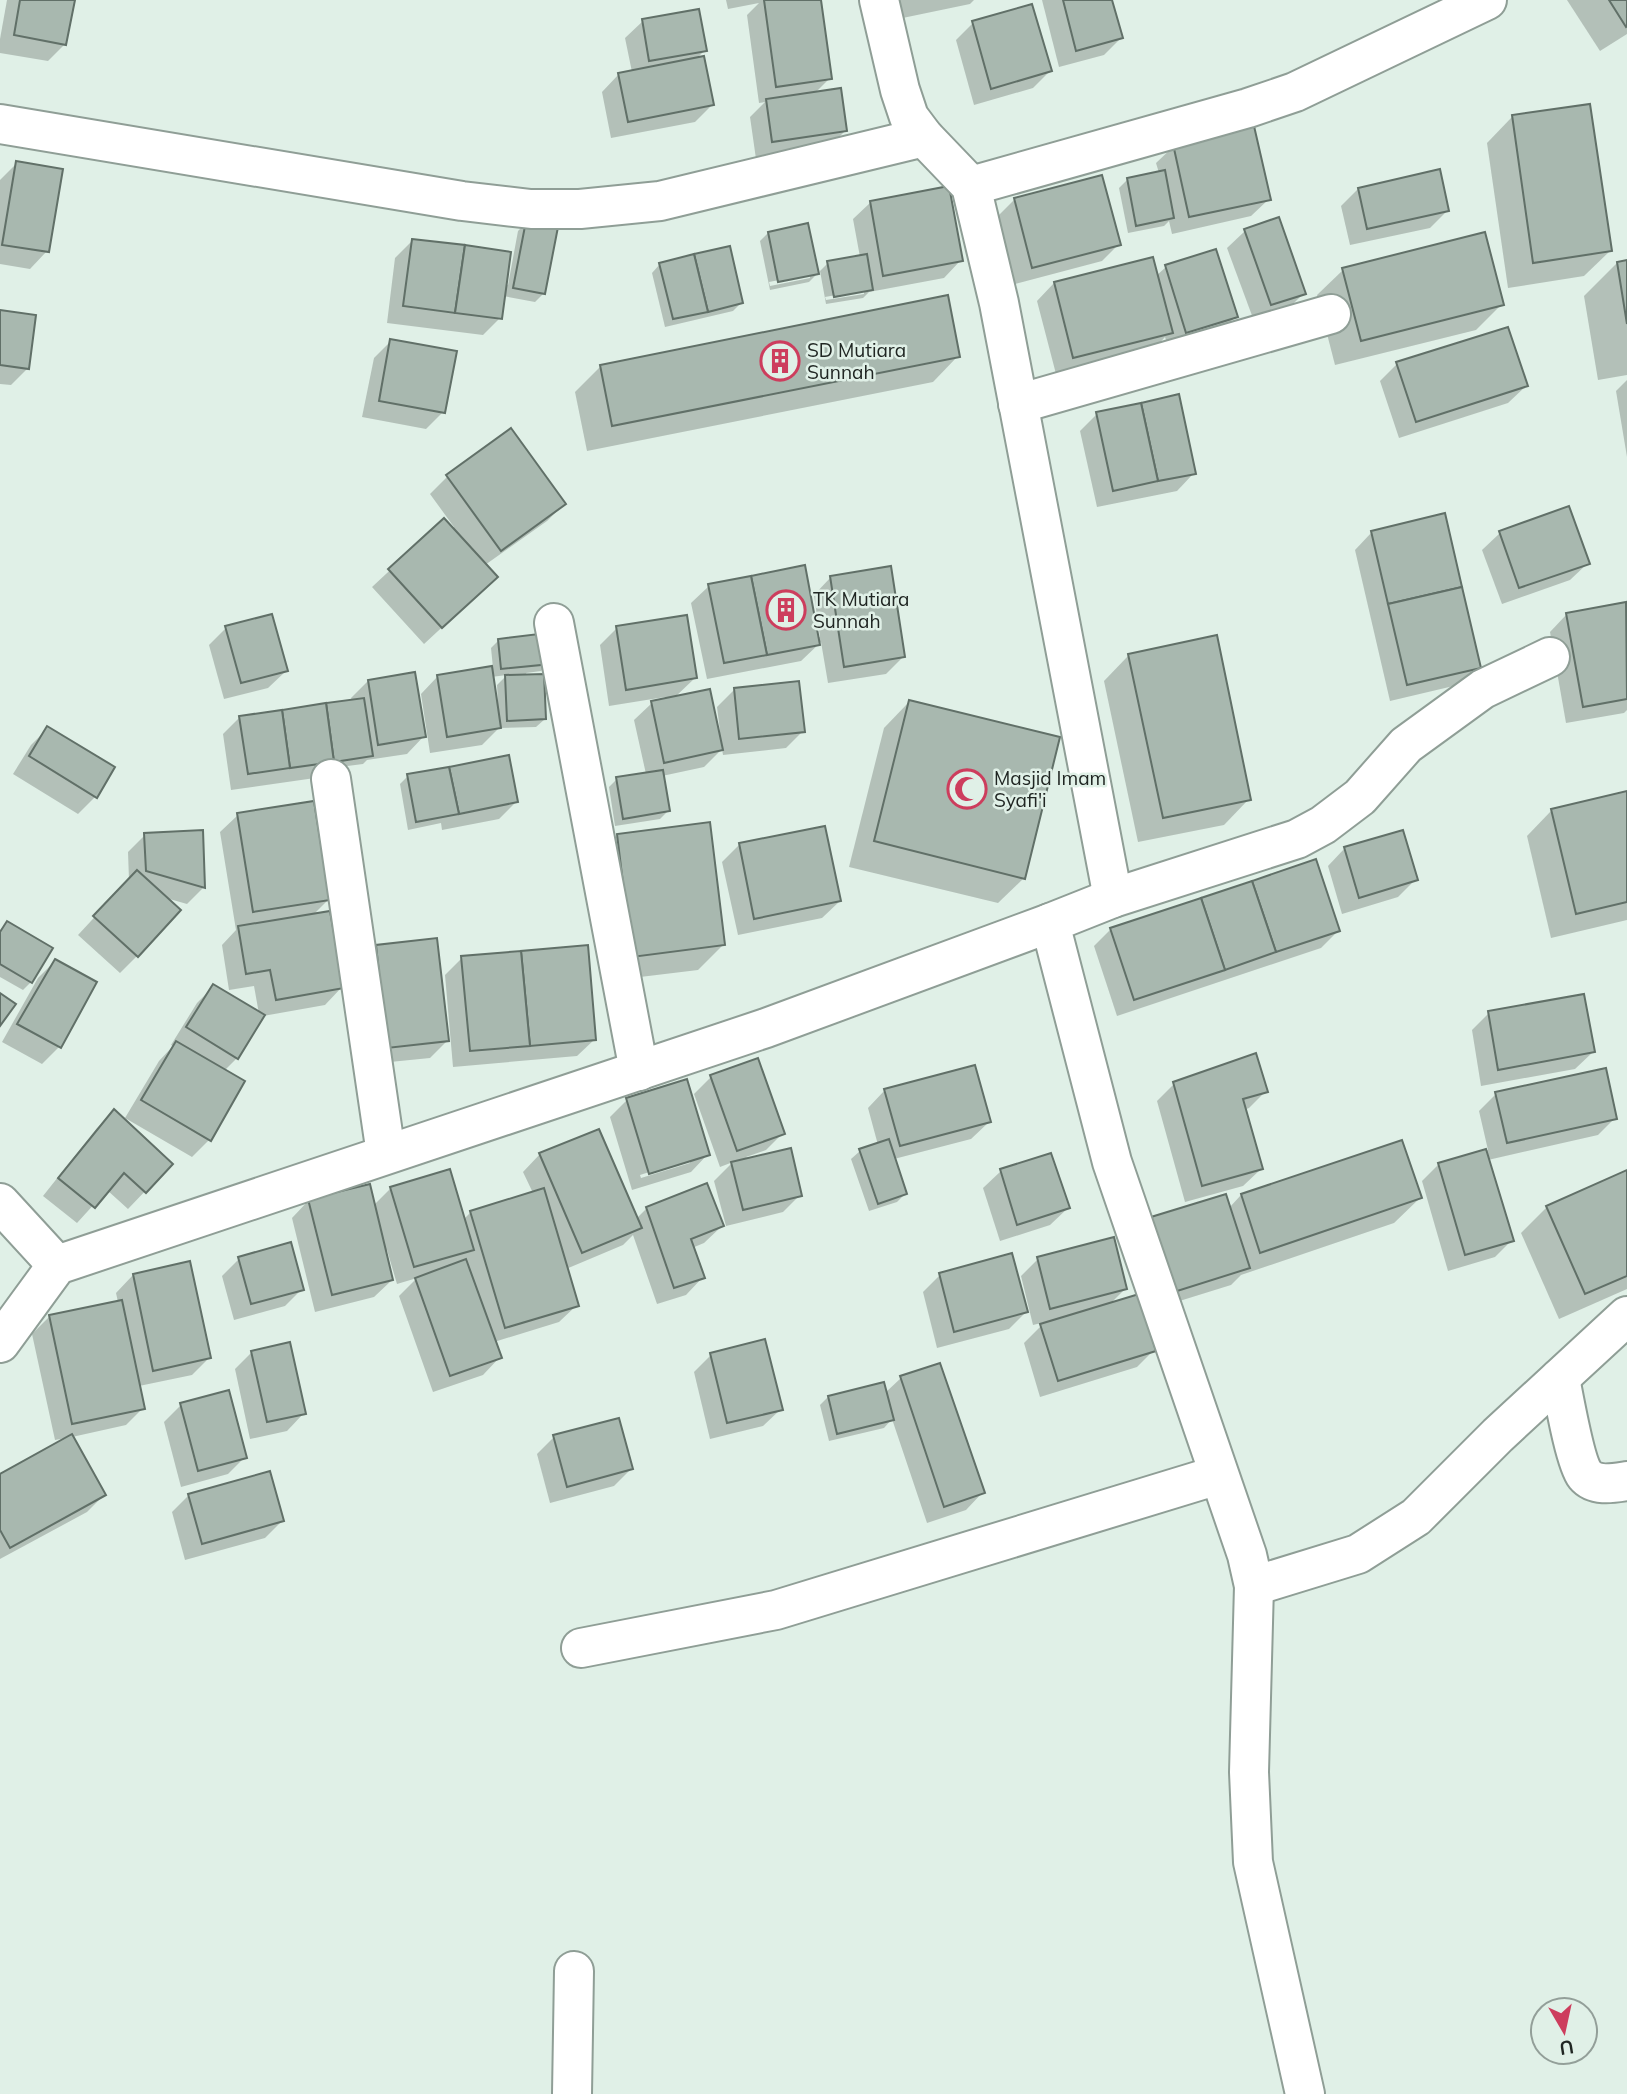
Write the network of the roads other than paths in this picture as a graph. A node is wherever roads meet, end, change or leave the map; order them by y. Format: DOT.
graph roads {
  1 [pos="879,0"];
  2 [pos="1487,0"];
  3 [pos="0,124"];
  4 [pos="926,139"];
  5 [pos="969,184"];
  6 [pos="1331,314"];
  7 [pos="1018,404"];
  8 [pos="554,623"];
  9 [pos="1550,657"];
  10 [pos="331,779"];
  11 [pos="1113,898"];
  12 [pos="1050,923"];
  13 [pos="639,1070"];
  14 [pos="386,1154"];
  15 [pos="0,1203"];
  16 [pos="53,1261"];
  17 [pos="1627,1316"];
  18 [pos="0,1343"];
  19 [pos="1560,1378"];
  20 [pos="1218,1475"];
  21 [pos="1627,1481"];
  22 [pos="1254,1587"];
  23 [pos="581,1648"];
  24 [pos="574,1972"];
  25 [pos="572,2094"];
  26 [pos="1305,2094"];
  1 -- 4 [label="street"];
  2 -- 5 [label="street"];
  3 -- 4 [label="street"];
  4 -- 5 [label="street"];
  5 -- 7 [label="street"];
  6 -- 7 [label="street"];
  7 -- 11 [label="street"];
  8 -- 13 [label="street"];
  9 -- 11 [label="street"];
  10 -- 14 [label="street"];
  11 -- 12 [label="street"];
  12 -- 13 [label="street"];
  12 -- 20 [label="street"];
  13 -- 14 [label="street"];
  14 -- 16 [label="street"];
  15 -- 16 [label="street"];
  16 -- 18 [label="street"];
  17 -- 19 [label="street"];
  19 -- 21 [label="street"];
  19 -- 22 [label="street"];
  20 -- 22 [label="street"];
  20 -- 23 [label="street"];
  22 -- 26 [label="street"];
  24 -- 25 [label="street"];
}
